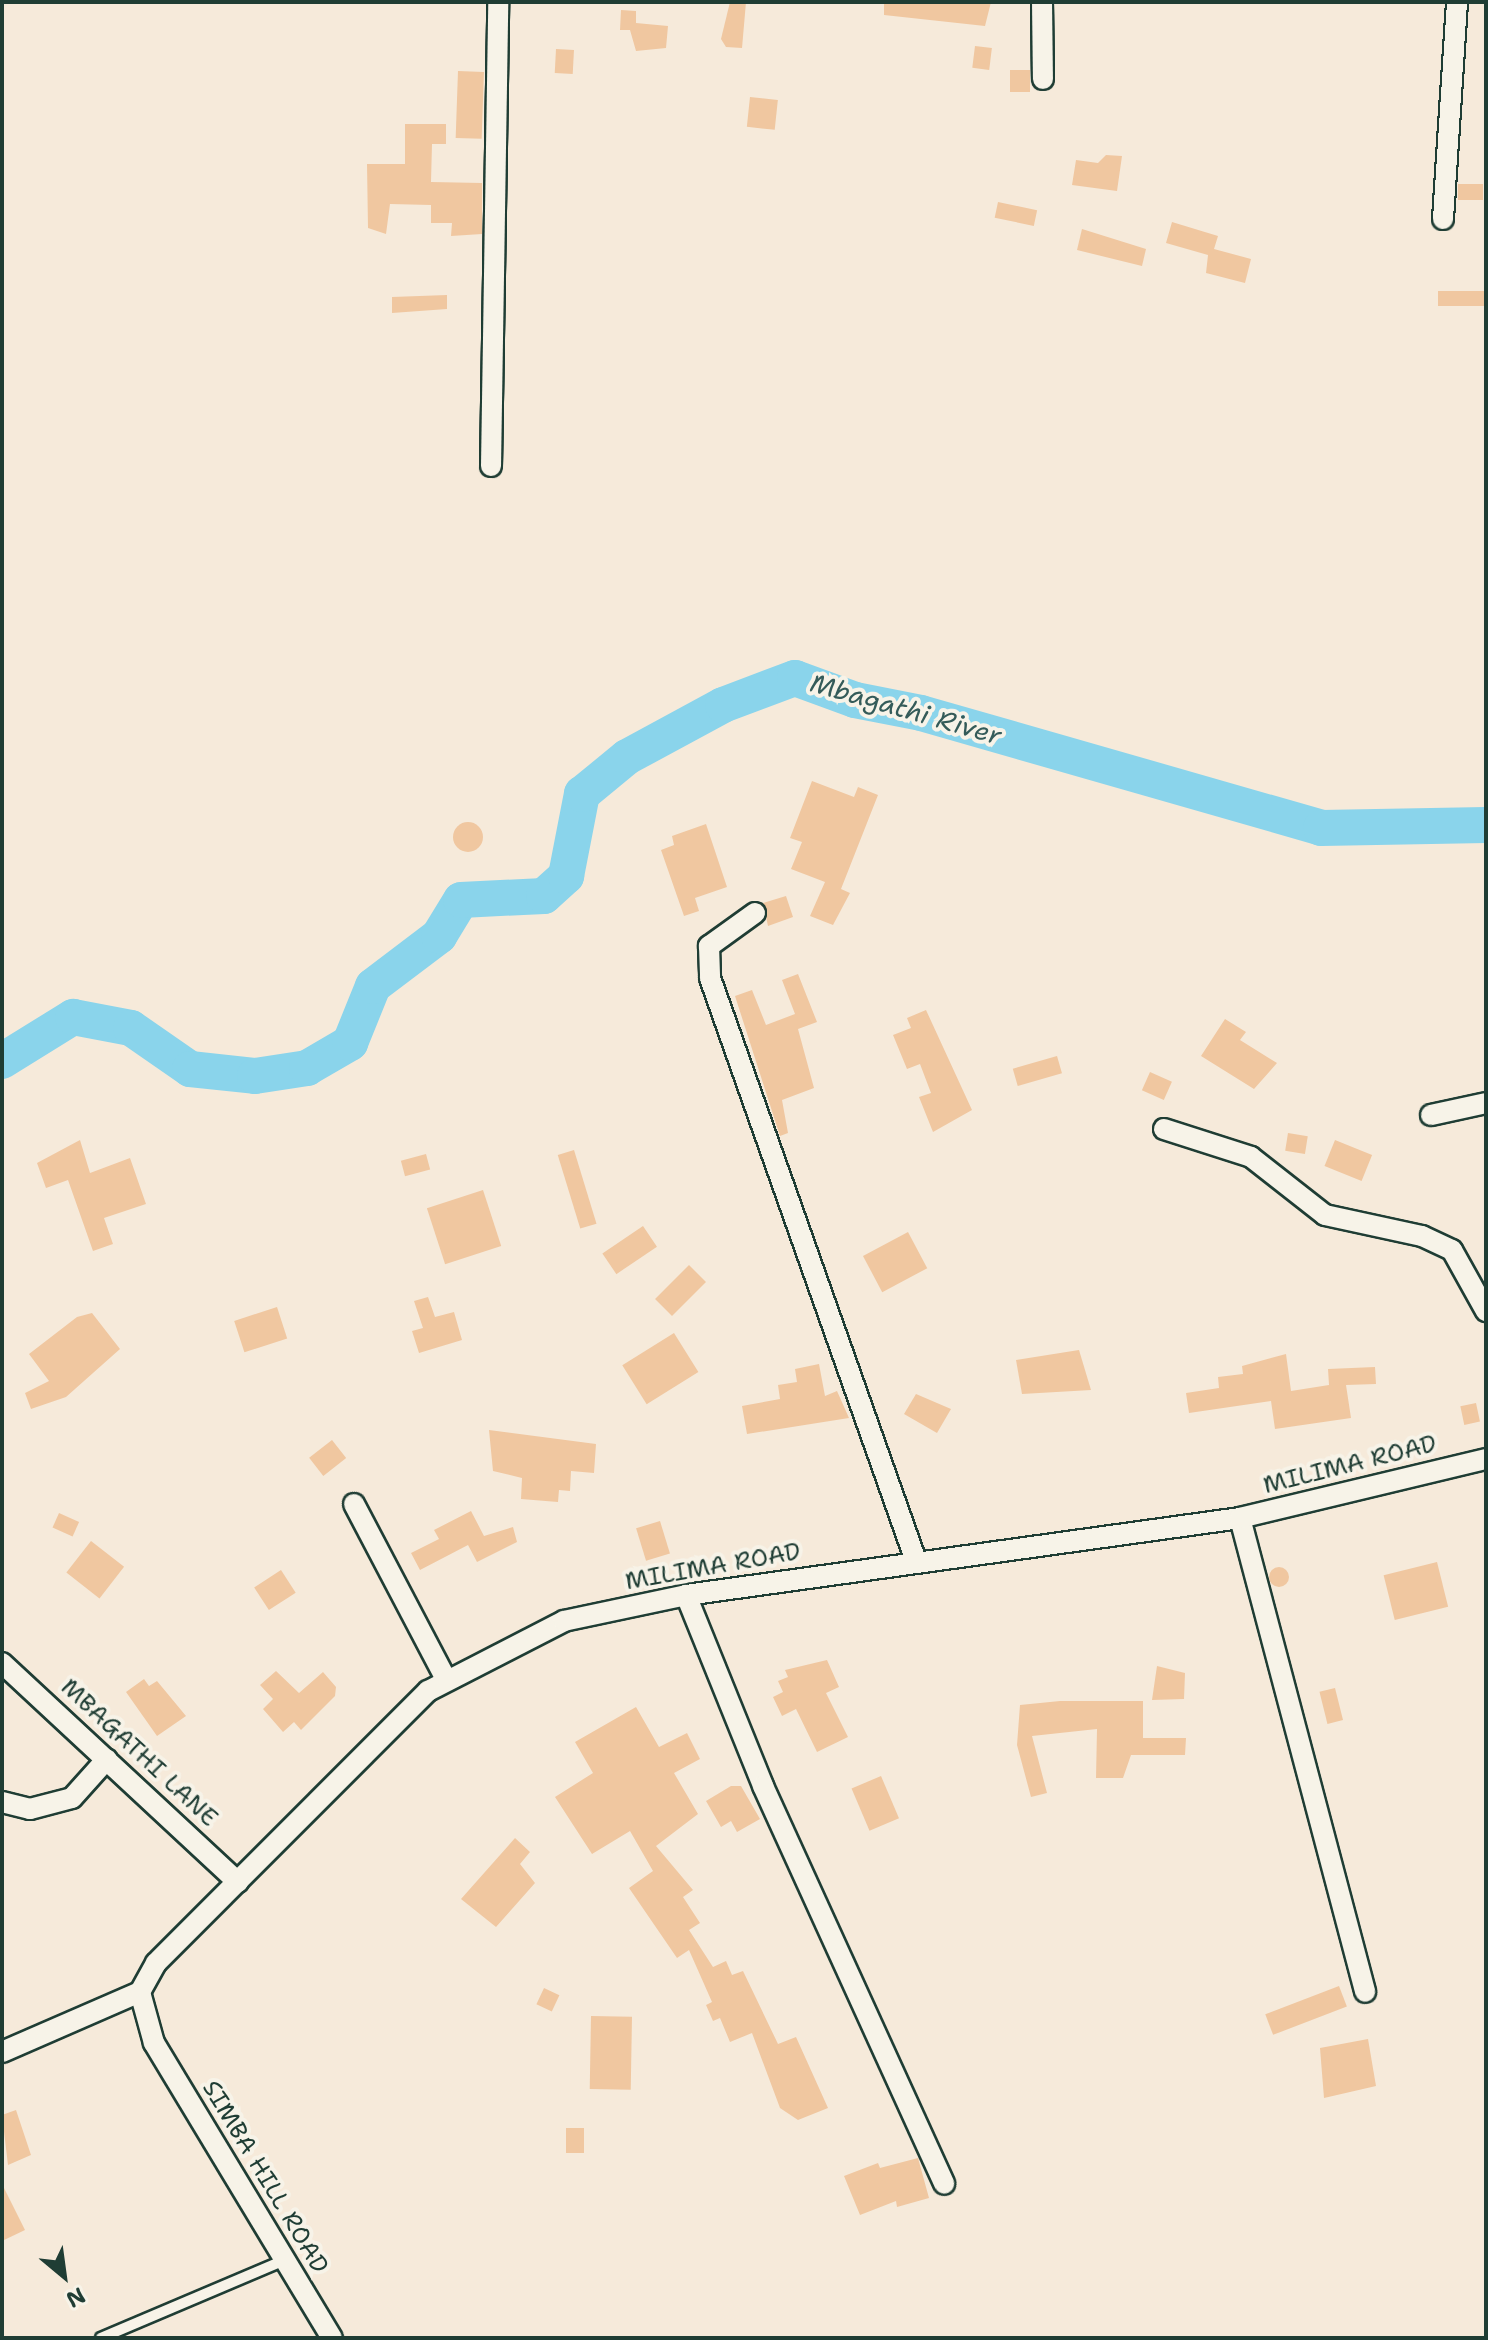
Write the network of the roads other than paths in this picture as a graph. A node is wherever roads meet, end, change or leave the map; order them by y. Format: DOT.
graph roads {
  1 [pos="498,2"];
  2 [pos="1042,2"];
  3 [pos="1457,2"];
  4 [pos="1043,79"];
  5 [pos="1443,219"];
  6 [pos="491,466"];
  7 [pos="755,913"];
  8 [pos="1486,1103"];
  9 [pos="1431,1115"];
  10 [pos="1164,1129"];
  11 [pos="1486,1311"];
  12 [pos="1486,1459"];
  13 [pos="354,1504"];
  14 [pos="1240,1518"];
  15 [pos="916,1561"];
  16 [pos="686,1595"];
  17 [pos="2,1663"];
  18 [pos="446,1679"];
  19 [pos="107,1759"];
  20 [pos="2,1802"];
  21 [pos="238,1882"];
  22 [pos="140,1992"];
  23 [pos="1365,1992"];
  24 [pos="2,2052"];
  25 [pos="944,2184"];
  26 [pos="285,2260"];
  27 [pos="101,2338"];
  28 [pos="332,2338"];
  1 -- 6 [label="street"];
  2 -- 4 [label="street"];
  3 -- 5 [label="street"];
  7 -- 15 [label="street"];
  8 -- 9 [label="street"];
  10 -- 11 [label="street"];
  12 -- 14 [label="street, MILIMA ROAD"];
  13 -- 18 [label="street"];
  14 -- 15 [label="street, MILIMA ROAD"];
  14 -- 23 [label="street"];
  15 -- 16 [label="street, MILIMA ROAD"];
  16 -- 18 [label="street, MILIMA ROAD"];
  16 -- 25 [label="street"];
  17 -- 19 [label="street, MBAGATHI LANE"];
  18 -- 21 [label="street, MILIMA ROAD"];
  19 -- 20 [label="street"];
  19 -- 21 [label="street, MBAGATHI LANE"];
  21 -- 22 [label="street, MILIMA ROAD"];
  22 -- 24 [label="street"];
  22 -- 26 [label="street, SIMBA HILL ROAD"];
  26 -- 27 [label="lane"];
  26 -- 28 [label="street, SIMBA HILL ROAD"];
}
